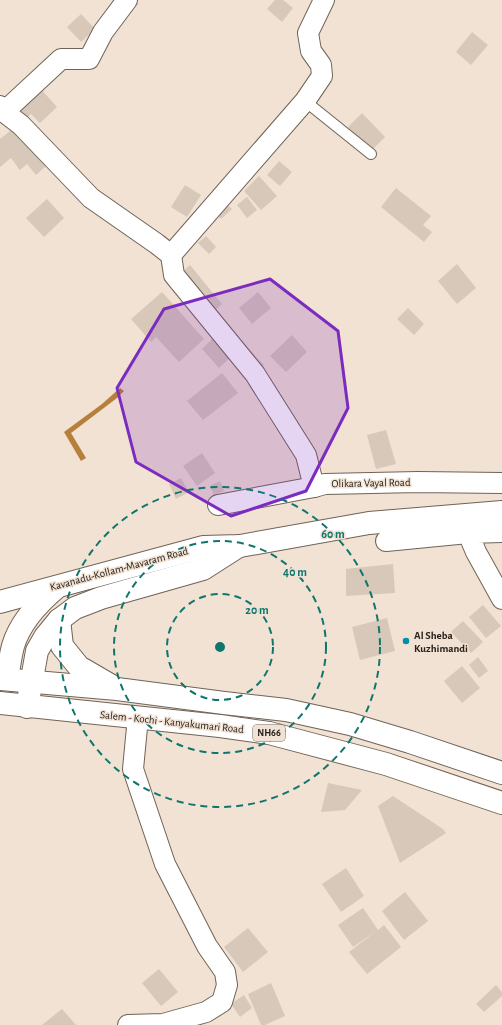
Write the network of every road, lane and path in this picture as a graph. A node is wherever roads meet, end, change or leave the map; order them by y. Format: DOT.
graph roads {
  1 [pos="127,0"];
  2 [pos="324,0"];
  3 [pos="305,101"];
  4 [pos="2,109"];
  5 [pos="371,154"];
  6 [pos="171,255"];
  7 [pos="502,483"];
  8 [pos="314,487"];
  9 [pos="218,505"];
  10 [pos="502,512"];
  11 [pos="502,532"];
  12 [pos="468,533"];
  13 [pos="386,541"];
  14 [pos="240,546"];
  15 [pos="60,585"];
  16 [pos="502,599"];
  17 [pos="0,602"];
  18 [pos="59,620"];
  19 [pos="3,679"];
  20 [pos="31,681"];
  21 [pos="117,689"];
  22 [pos="0,703"];
  23 [pos="27,707"];
  24 [pos="138,718"];
  25 [pos="502,773"];
  26 [pos="502,803"];
  27 [pos="128,1025"];
  1 -- 4 [label="street"];
  2 -- 3 [label="street"];
  3 -- 5 [label="lane"];
  3 -- 6 [label="street"];
  4 -- 6 [label="street"];
  6 -- 8 [label="street"];
  7 -- 8 [label="street, Olikara Vayal Road"];
  8 -- 9 [label="street, Olikara Vayal Road"];
  10 -- 14 [label="main road, Kavanadu-Kollam-Mavaram Road"];
  11 -- 12 [label="street"];
  12 -- 13 [label="street"];
  12 -- 16 [label="street"];
  14 -- 15 [label="main road, Kavanadu-Kollam-Mavaram Road"];
  14 -- 18 [label="main road, Kavanadu-Kollam-Mavaram Road"];
  15 -- 17 [label="main road, Kavanadu-Kollam-Mavaram Road"];
  15 -- 19 [label="main road"];
  18 -- 20 [label="main road, Kavanadu-Kollam-Mavaram Road"];
  18 -- 21 [label="main road"];
  19 -- 20 [label="main road, NH66"];
  20 -- 21 [label="main road, NH66"];
  20 -- 23 [label="main road, Kavanadu-Kollam-Mavaram Road"];
  21 -- 25 [label="main road, NH66"];
  22 -- 23 [label="main road, Salem - Kochi - Kanyakumari Road / NH66"];
  23 -- 24 [label="main road, Salem - Kochi - Kanyakumari Road / NH66"];
  24 -- 26 [label="main road, Salem - Kochi - Kanyakumari Road / NH66"];
  24 -- 27 [label="street"];
}
